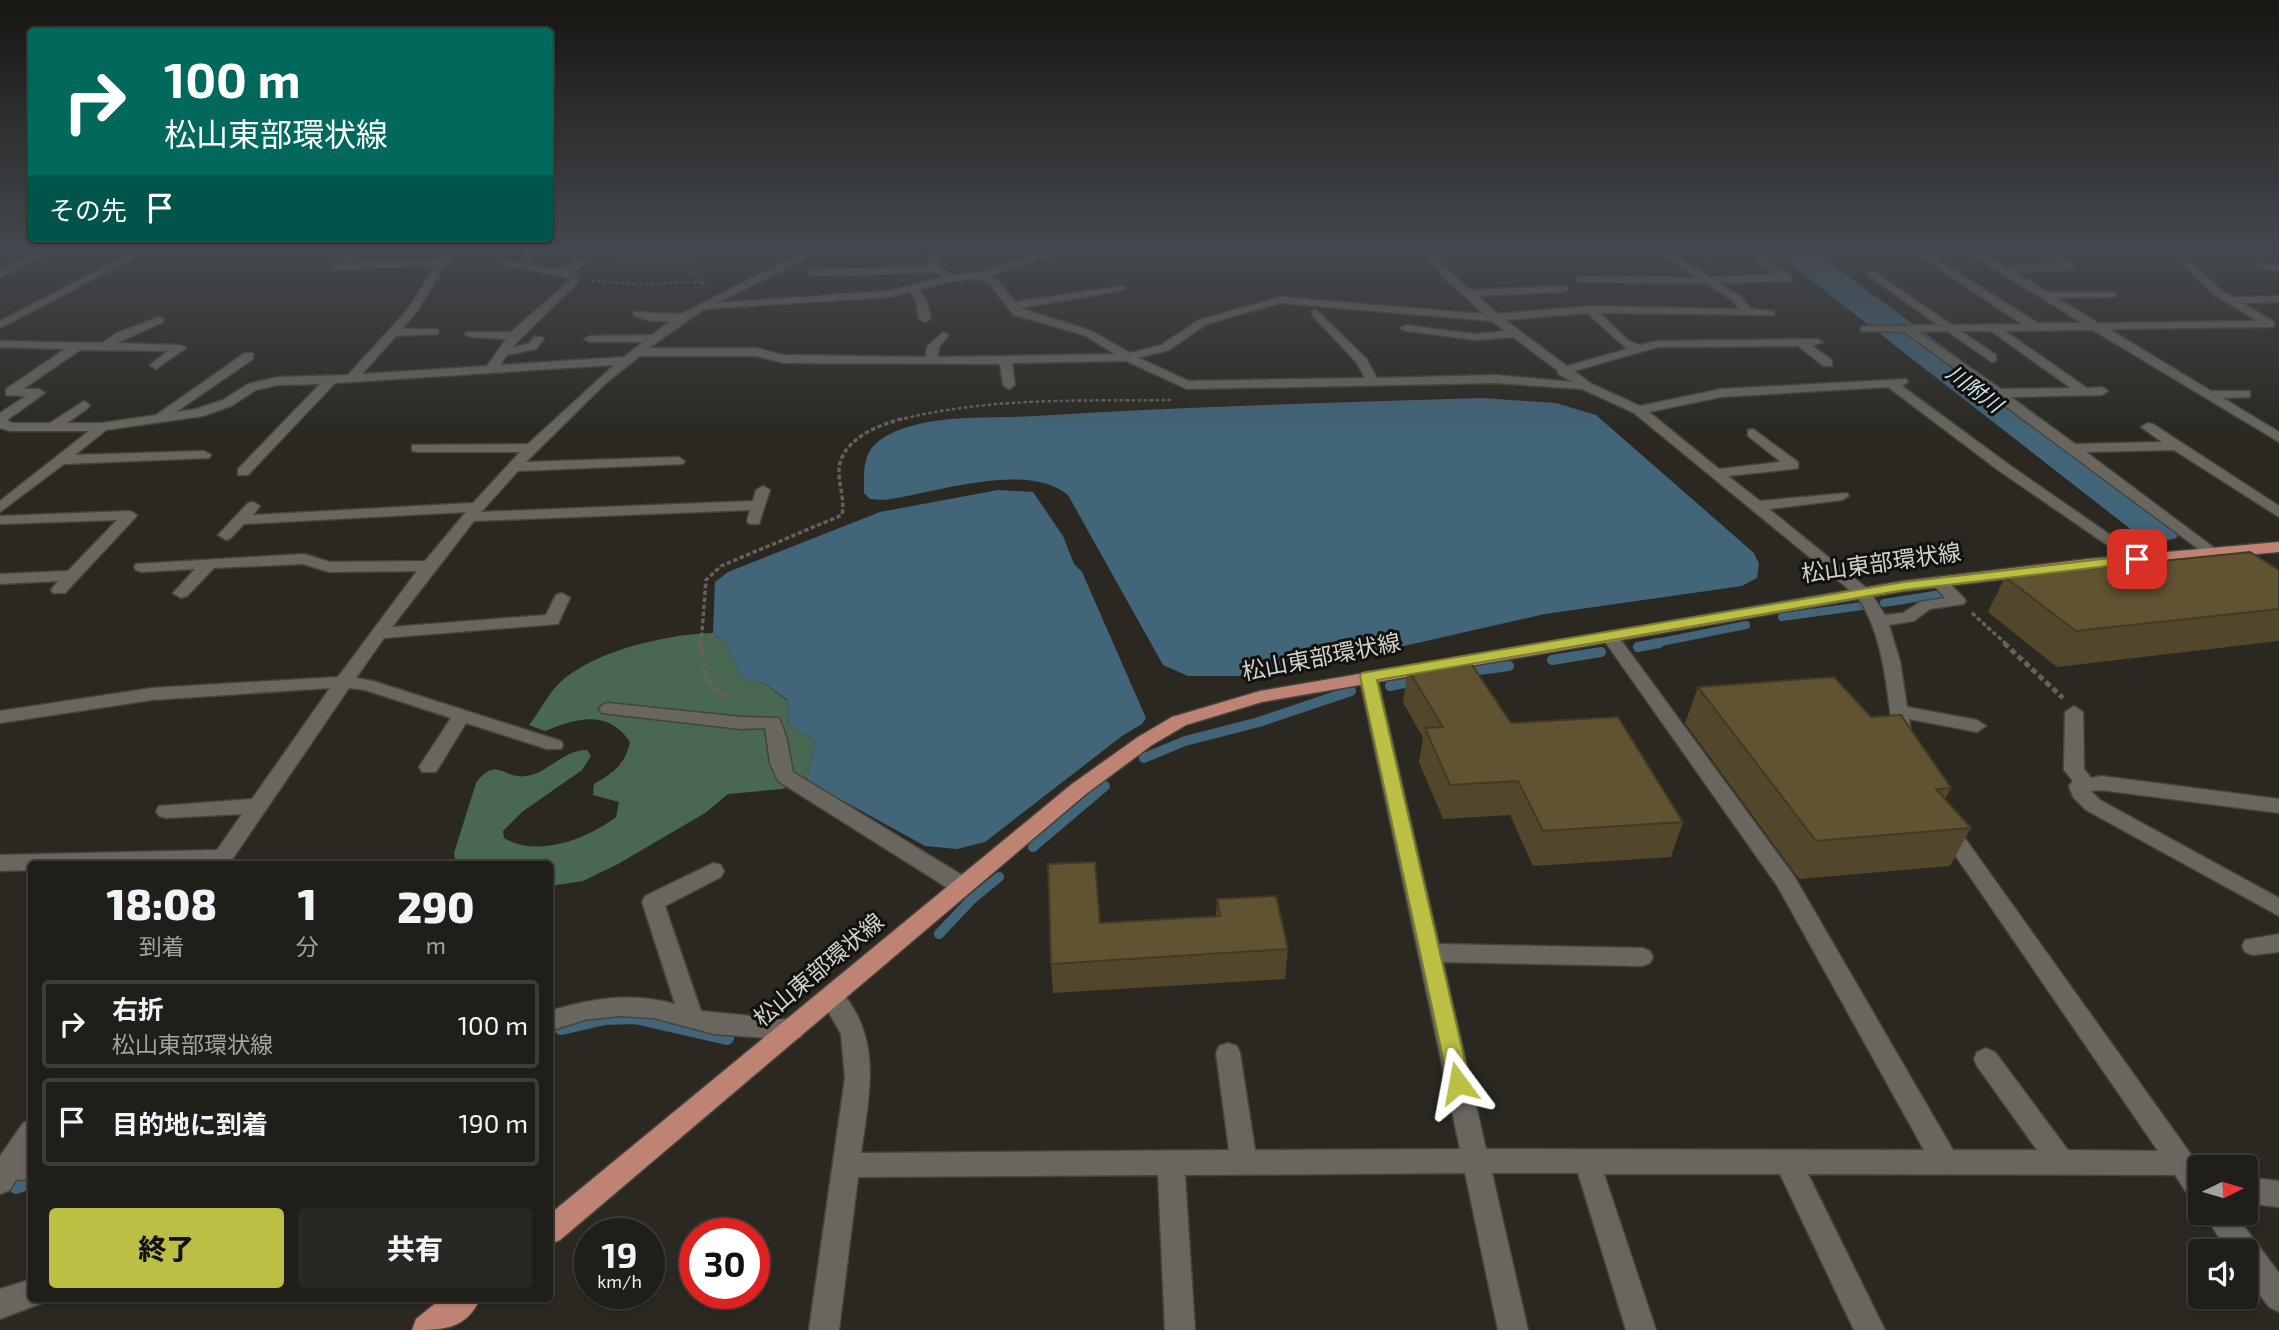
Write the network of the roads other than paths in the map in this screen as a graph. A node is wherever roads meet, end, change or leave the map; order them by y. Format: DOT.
graph roads {
  1 [pos="27,311"];
  2 [pos="412,311"];
  3 [pos="536,311"];
  4 [pos="692,311"];
  5 [pos="923,311"];
  6 [pos="1016,311"];
  7 [pos="1235,311"];
  8 [pos="1427,311"];
  9 [pos="1487,311"];
  10 [pos="1568,311"];
  11 [pos="1592,311"];
  12 [pos="1698,311"];
  13 [pos="1925,311"];
  14 [pos="2010,311"];
  15 [pos="2072,311"];
  16 [pos="2249,311"];
  17 [pos="1747,312"];
  18 [pos="1316,313"];
  19 [pos="1770,313"];
  20 [pos="638,314"];
  21 [pos="0,315"];
  22 [pos="19,315"];
  23 [pos="682,317"];
  24 [pos="1495,318"];
  25 [pos="925,319"];
  26 [pos="159,320"];
  27 [pos="0,325"];
  28 [pos="2274,326"];
  29 [pos="1406,328"];
  30 [pos="2036,328"];
  31 [pos="2100,328"];
  32 [pos="1865,329"];
  33 [pos="1951,329"];
  34 [pos="1995,329"];
  35 [pos="1903,330"];
  36 [pos="434,332"];
  37 [pos="390,333"];
  38 [pos="1514,333"];
  39 [pos="471,334"];
  40 [pos="943,335"];
  41 [pos="514,336"];
  42 [pos="654,338"];
  43 [pos="538,339"];
  44 [pos="590,340"];
  45 [pos="1800,342"];
  46 [pos="1817,342"];
  47 [pos="0,344"];
  48 [pos="77,346"];
  49 [pos="103,348"];
  50 [pos="1637,349"];
  51 [pos="503,352"];
  52 [pos="249,356"];
  53 [pos="632,356"];
  54 [pos="1128,357"];
  55 [pos="1992,358"];
  56 [pos="840,359"];
  57 [pos="932,359"];
  58 [pos="1005,360"];
  59 [pos="1414,363"];
  60 [pos="1828,363"];
  61 [pos="156,365"];
  62 [pos="491,369"];
  63 [pos="1562,371"];
  64 [pos="835,375"];
  65 [pos="351,379"];
  66 [pos="331,380"];
  67 [pos="1429,380"];
  68 [pos="1373,381"];
  69 [pos="0,382"];
  70 [pos="24,382"];
  71 [pos="1009,385"];
  72 [pos="1586,386"];
  73 [pos="2084,391"];
  74 [pos="2102,391"];
  75 [pos="1997,393"];
  76 [pos="2246,394"];
  77 [pos="2209,395"];
  78 [pos="85,405"];
  79 [pos="1639,410"];
  80 [pos="160,418"];
  81 [pos="53,427"];
  82 [pos="102,427"];
  83 [pos="2148,427"];
  84 [pos="1753,433"];
  85 [pos="2279,438"];
  86 [pos="2176,446"];
  87 [pos="417,448"];
  88 [pos="529,448"];
  89 [pos="2070,448"];
  90 [pos="204,454"];
  91 [pos="61,460"];
  92 [pos="677,461"];
  93 [pos="513,467"];
  94 [pos="243,472"];
  95 [pos="1717,473"];
  96 [pos="1842,496"];
  97 [pos="253,506"];
  98 [pos="1757,506"];
  99 [pos="0,508"];
  100 [pos="476,512"];
  101 [pos="2279,513"];
  102 [pos="0,520"];
  103 [pos="240,520"];
  104 [pos="754,521"];
  105 [pos="226,535"];
  106 [pos="2279,547"];
  107 [pos="2214,553"];
  108 [pos="2137,559"];
  109 [pos="209,564"];
  110 [pos="432,566"];
  111 [pos="142,567"];
  112 [pos="72,576"];
  113 [pos="0,579"];
  114 [pos="1939,582"];
  115 [pos="59,590"];
  116 [pos="181,593"];
  117 [pos="1863,593"];
  118 [pos="562,598"];
  119 [pos="1880,621"];
  120 [pos="380,634"];
  121 [pos="1609,636"];
  122 [pos="1368,676"];
  123 [pos="344,682"];
  124 [pos="608,709"];
  125 [pos="1899,711"];
  126 [pos="2074,712"];
  127 [pos="462,715"];
  128 [pos="0,717"];
  129 [pos="1977,726"];
  130 [pos="554,745"];
  131 [pos="1907,758"];
  132 [pos="429,767"];
  133 [pos="2085,783"];
  134 [pos="259,806"];
  135 [pos="2279,806"];
  136 [pos="166,811"];
  137 [pos="1937,812"];
  138 [pos="220,861"];
  139 [pos="0,863"];
  140 [pos="28,863"];
  141 [pos="713,871"];
  142 [pos="962,886"];
  143 [pos="2279,908"];
  144 [pos="2279,943"];
  145 [pos="2253,946"];
  146 [pos="1429,953"];
  147 [pos="1642,957"];
  148 [pos="832,997"];
  149 [pos="692,1018"];
  150 [pos="553,1020"];
  151 [pos="792,1030"];
  152 [pos="1228,1053"];
  153 [pos="1986,1059"];
  154 [pos="28,1138"];
  155 [pos="1476,1161"];
  156 [pos="1587,1161"];
  157 [pos="1244,1162"];
  158 [pos="1788,1162"];
  159 [pos="1945,1162"];
  160 [pos="2061,1162"];
  161 [pos="1171,1163"];
  162 [pos="846,1165"];
  163 [pos="9,1171"];
  164 [pos="2188,1173"];
  165 [pos="2188,1179"];
  166 [pos="2258,1192"];
  167 [pos="2279,1194"];
  168 [pos="2226,1225"];
  169 [pos="553,1229"];
  170 [pos="28,1294"];
  171 [pos="2279,1297"];
  172 [pos="461,1302"];
  173 [pos="0,1304"];
  174 [pos="428,1330"];
  175 [pos="824,1330"];
  176 [pos="1180,1330"];
  177 [pos="1513,1330"];
  178 [pos="1641,1330"];
  179 [pos="1870,1330"];
  1 -- 22 [label="street"];
  2 -- 37 [label="street"];
  3 -- 41 [label="street"];
  4 -- 23 [label="street"];
  5 -- 25 [label="street"];
  6 -- 54 [label="street"];
  7 -- 54 [label="street"];
  8 -- 24 [label="street"];
  9 -- 24 [label="street"];
  10 -- 24 [label="street"];
  11 -- 50 [label="street"];
  12 -- 17 [label="street"];
  13 -- 33 [label="street"];
  14 -- 30 [label="street"];
  15 -- 31 [label="street"];
  16 -- 28 [label="street"];
  17 -- 19 [label="street"];
  18 -- 68 [label="street"];
  20 -- 23 [label="street"];
  21 -- 22 [label="street"];
  22 -- 27 [label="street"];
  23 -- 42 [label="street"];
  24 -- 38 [label="street"];
  26 -- 49 [label="street"];
  28 -- 31 [label="street"];
  29 -- 38 [label="street"];
  30 -- 31 [label="street"];
  30 -- 34 [label="street"];
  31 -- 77 [label="street"];
  32 -- 35 [label="street"];
  33 -- 34 [label="street"];
  33 -- 35 [label="street"];
  33 -- 55 [label="street"];
  34 -- 73 [label="street"];
  35 -- 75 [label="street"];
  36 -- 37 [label="street"];
  37 -- 65 [label="street"];
  38 -- 63 [label="street"];
  39 -- 41 [label="street"];
  40 -- 57 [label="street"];
  41 -- 51 [label="street"];
  42 -- 44 [label="street"];
  42 -- 53 [label="street"];
  43 -- 51 [label="street"];
  45 -- 46 [label="street"];
  45 -- 50 [label="street"];
  45 -- 60 [label="street"];
  47 -- 48 [label="street"];
  48 -- 49 [label="street"];
  48 -- 70 [label="street"];
  49 -- 61 [label="street"];
  50 -- 63 [label="street"];
  51 -- 62 [label="street"];
  52 -- 80 [label="street"];
  53 -- 56 [label="street"];
  53 -- 62 [label="street"];
  53 -- 88 [label="street"];
  54 -- 58 [label="street"];
  54 -- 68 [label="street"];
  56 -- 57 [label="street"];
  56 -- 64 [label="street"];
  57 -- 58 [label="street"];
  58 -- 71 [label="street"];
  59 -- 67 [label="street"];
  62 -- 65 [label="street"];
  63 -- 72 [label="street"];
  65 -- 66 [label="street"];
  66 -- 80 [label="street"];
  66 -- 94 [label="street"];
  67 -- 68 [label="street"];
  67 -- 72 [label="street"];
  69 -- 70 [label="street"];
  70 -- 81 [label="street"];
  72 -- 79 [label="street"];
  73 -- 74 [label="street"];
  73 -- 75 [label="street"];
  75 -- 89 [label="street"];
  76 -- 77 [label="street"];
  77 -- 85 [label="street"];
  78 -- 81 [label="street"];
  79 -- 95 [label="street"];
  79 -- 108 [label="street"];
  80 -- 82 [label="street"];
  81 -- 82 [label="street"];
  82 -- 91 [label="street"];
  83 -- 86 [label="street"];
  84 -- 95 [label="street"];
  86 -- 89 [label="street"];
  86 -- 101 [label="street"];
  87 -- 88 [label="street"];
  88 -- 93 [label="street"];
  89 -- 107 [label="street"];
  90 -- 91 [label="street"];
  91 -- 99 [label="street"];
  92 -- 93 [label="street"];
  93 -- 100 [label="street"];
  95 -- 98 [label="street"];
  96 -- 98 [label="street"];
  97 -- 103 [label="street"];
  98 -- 117 [label="street"];
  100 -- 103 [label="street"];
  100 -- 104 [label="street"];
  100 -- 110 [label="street"];
  102 -- 112 [label="street"];
  103 -- 105 [label="street"];
  106 -- 107 [label="main road, 松山東部環状線"];
  107 -- 108 [label="main road, 松山東部環状線"];
  108 -- 114 [label="main road, 松山東部環状線"];
  109 -- 110 [label="street"];
  109 -- 111 [label="street"];
  109 -- 116 [label="street"];
  110 -- 120 [label="street"];
  112 -- 113 [label="street"];
  112 -- 115 [label="street"];
  114 -- 117 [label="main road, 松山東部環状線"];
  114 -- 119 [label="street"];
  117 -- 119 [label="street"];
  117 -- 121 [label="main road, 松山東部環状線"];
  118 -- 120 [label="street"];
  119 -- 125 [label="street"];
  120 -- 123 [label="street"];
  121 -- 122 [label="main road, 松山東部環状線"];
  121 -- 159 [label="street"];
  122 -- 142 [label="main road, 松山東部環状線"];
  122 -- 146 [label="street"];
  123 -- 127 [label="street"];
  123 -- 128 [label="street"];
  123 -- 134 [label="street"];
  124 -- 142 [label="street"];
  125 -- 129 [label="street"];
  125 -- 131 [label="street"];
  126 -- 133 [label="street"];
  127 -- 130 [label="street"];
  127 -- 132 [label="street"];
  133 -- 135 [label="street"];
  133 -- 143 [label="street"];
  134 -- 136 [label="street"];
  134 -- 138 [label="street"];
  137 -- 164 [label="street"];
  139 -- 140 [label="street"];
  141 -- 149 [label="street"];
  142 -- 148 [label="main road, 松山東部環状線"];
  144 -- 145 [label="street"];
  146 -- 147 [label="street"];
  146 -- 155 [label="street"];
  148 -- 151 [label="main road, 松山東部環状線"];
  148 -- 162 [label="street"];
  149 -- 150 [label="street"];
  149 -- 151 [label="street"];
  151 -- 169 [label="main road, 松山東部環状線"];
  152 -- 157 [label="street"];
  153 -- 160 [label="street"];
  154 -- 163 [label="street"];
  155 -- 156 [label="street"];
  155 -- 157 [label="street"];
  155 -- 177 [label="street"];
  156 -- 158 [label="street"];
  156 -- 178 [label="street"];
  157 -- 161 [label="street"];
  158 -- 159 [label="street"];
  158 -- 179 [label="street"];
  159 -- 160 [label="street"];
  160 -- 165 [label="street"];
  161 -- 162 [label="street"];
  161 -- 176 [label="street"];
  162 -- 175 [label="street"];
  166 -- 167 [label="street"];
  168 -- 171 [label="street"];
  170 -- 173 [label="street"];
  172 -- 174 [label="main road"];
}
